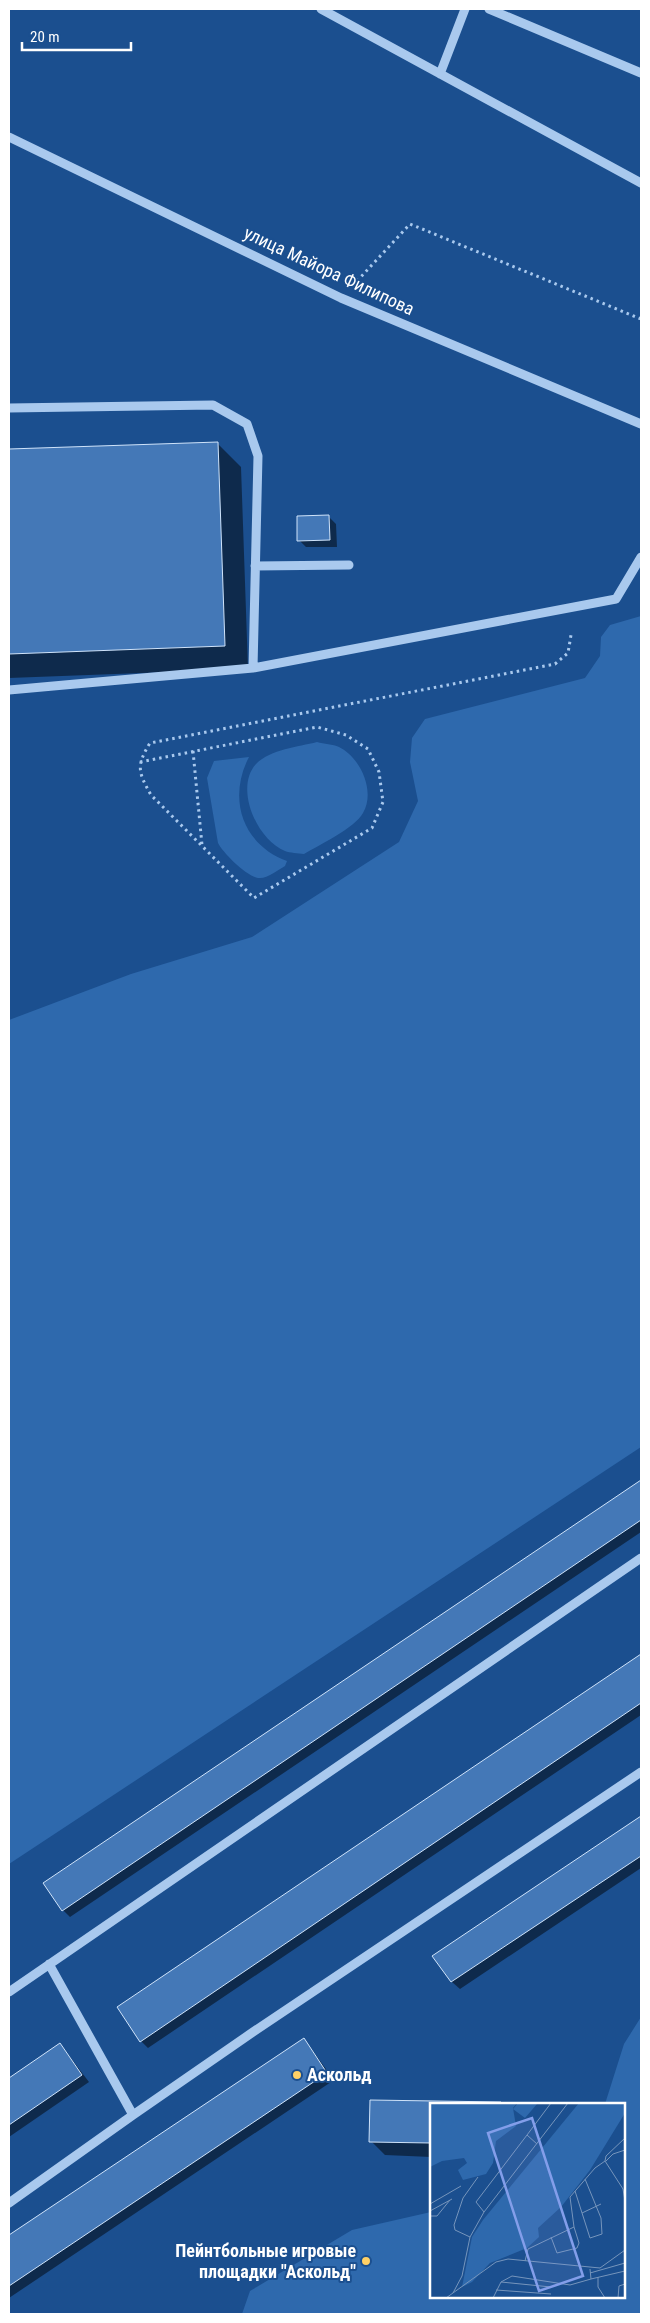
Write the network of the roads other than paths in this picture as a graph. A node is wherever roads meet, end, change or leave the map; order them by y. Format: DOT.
graph roads {
  1 [pos="321,9"];
  2 [pos="466,9"];
  3 [pos="489,9"];
  4 [pos="641,73"];
  5 [pos="440,74"];
  6 [pos="9,137"];
  7 [pos="641,183"];
  8 [pos="9,408"];
  9 [pos="641,424"];
  10 [pos="641,557"];
  11 [pos="349,565"];
  12 [pos="255,566"];
  13 [pos="253,668"];
  14 [pos="9,690"];
  15 [pos="641,1558"];
  16 [pos="641,1772"];
  17 [pos="49,1964"];
  18 [pos="9,1992"];
  19 [pos="133,2115"];
  20 [pos="9,2203"];
  1 -- 5 [label="street"];
  2 -- 5 [label="street"];
  3 -- 4 [label="street"];
  5 -- 7 [label="street"];
  6 -- 9 [label="street, улица Майора Филипова"];
  8 -- 12 [label="street"];
  10 -- 13 [label="street"];
  11 -- 12 [label="street"];
  12 -- 13 [label="street"];
  13 -- 14 [label="street"];
  15 -- 17 [label="street"];
  16 -- 19 [label="street"];
  17 -- 18 [label="street"];
  17 -- 19 [label="street"];
  19 -- 20 [label="street"];
}
